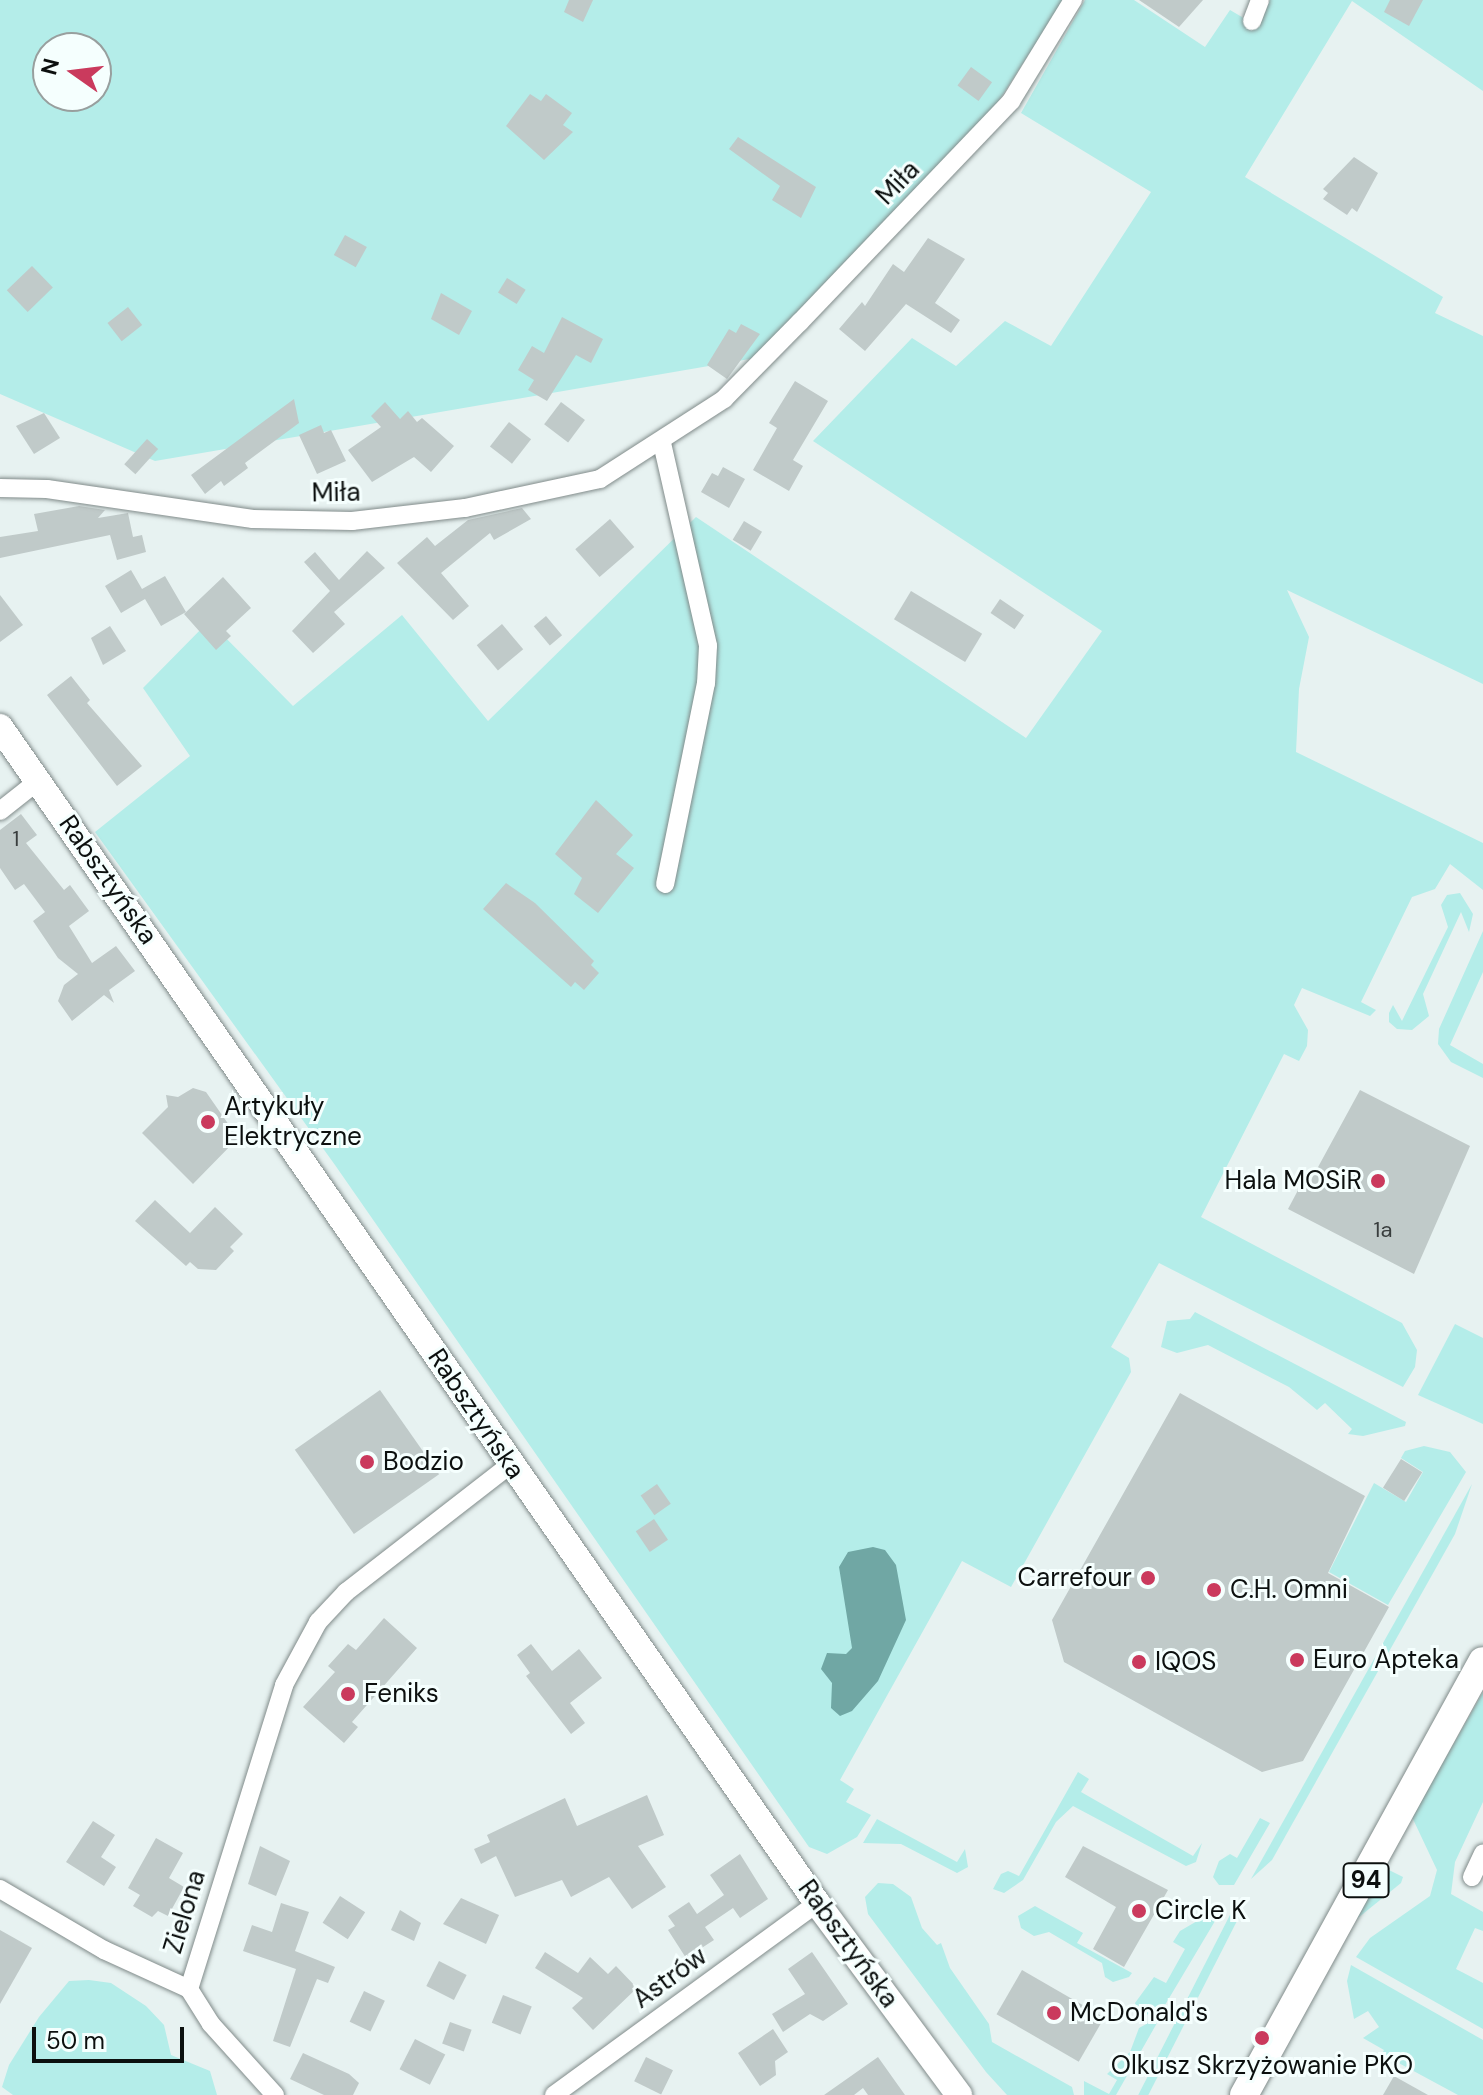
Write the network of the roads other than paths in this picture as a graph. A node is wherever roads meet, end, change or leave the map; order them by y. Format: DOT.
graph roads {
  1 [pos="1073,0"];
  2 [pos="1260,0"];
  3 [pos="1252,21"];
  4 [pos="662,443"];
  5 [pos="0,488"];
  6 [pos="0,727"];
  7 [pos="38,781"];
  8 [pos="0,811"];
  9 [pos="665,884"];
  10 [pos="510,1465"];
  11 [pos="1483,1661"];
  12 [pos="1483,1853"];
  13 [pos="1472,1877"];
  14 [pos="0,1889"];
  15 [pos="817,1903"];
  16 [pos="189,1989"];
  17 [pos="563,2093"];
  18 [pos="275,2095"];
  19 [pos="959,2095"];
  20 [pos="1244,2095"];
  1 -- 4 [label="street, Miła"];
  2 -- 3 [label="street"];
  4 -- 5 [label="street, Miła"];
  4 -- 9 [label="street"];
  6 -- 7 [label="street, Rabsztyńska"];
  7 -- 8 [label="street"];
  7 -- 10 [label="street, Rabsztyńska"];
  10 -- 15 [label="street, Rabsztyńska"];
  10 -- 16 [label="street, Zielona"];
  11 -- 20 [label="main road, 94"];
  12 -- 13 [label="street"];
  14 -- 16 [label="street"];
  15 -- 17 [label="street, Astrów"];
  15 -- 19 [label="street, Rabsztyńska"];
  16 -- 18 [label="street, Zielona"];
}
